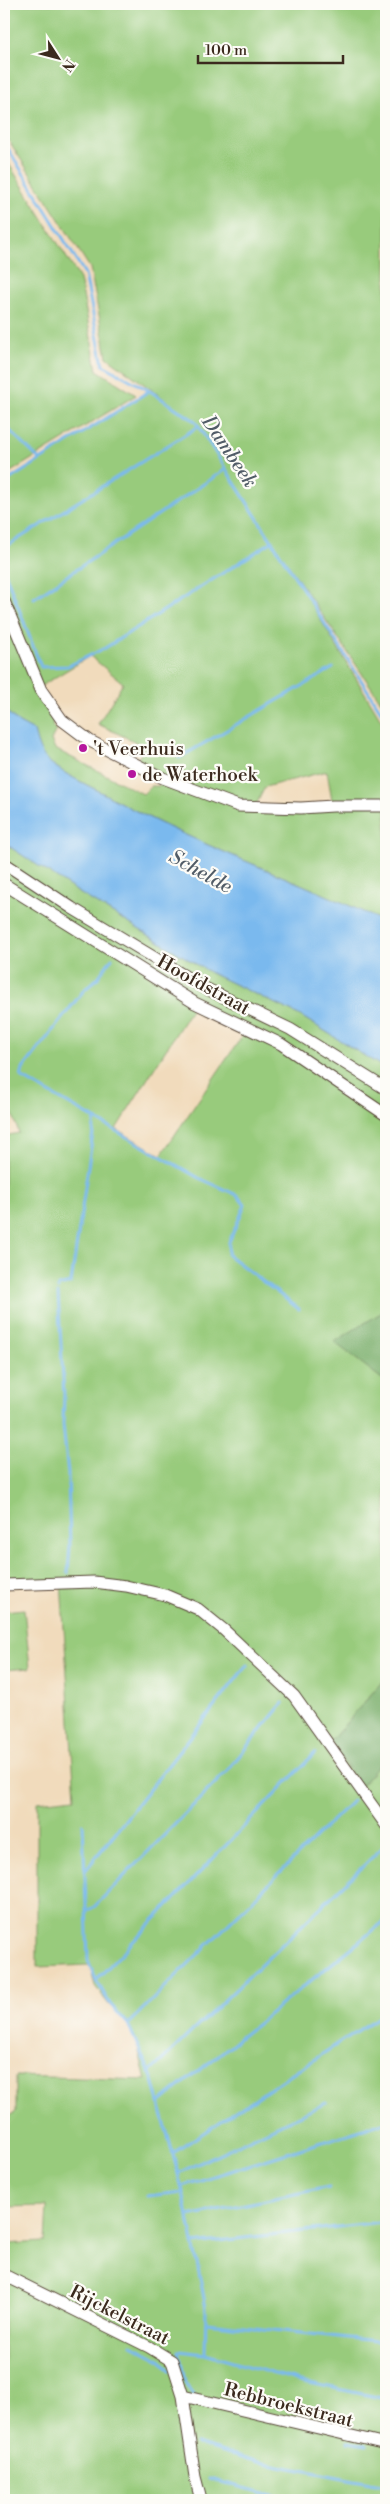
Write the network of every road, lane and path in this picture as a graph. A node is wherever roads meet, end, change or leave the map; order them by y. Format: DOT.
graph roads {
  1 [pos="4,601"];
  2 [pos="386,806"];
  3 [pos="4,863"];
  4 [pos="4,884"];
  5 [pos="386,1089"];
  6 [pos="386,1115"];
  7 [pos="4,1585"];
  8 [pos="386,1826"];
  9 [pos="4,2275"];
  10 [pos="183,2396"];
  11 [pos="386,2444"];
  12 [pos="201,2500"];
  1 -- 2 [label="street"];
  3 -- 5 [label="street, Hoofdstraat"];
  4 -- 6 [label="street, Hoofdstraat"];
  7 -- 8 [label="street"];
  9 -- 10 [label="street, Rijckelstraat"];
  10 -- 11 [label="street, Rebbroekstraat"];
  10 -- 12 [label="street, Rijckelstraat"];
}
